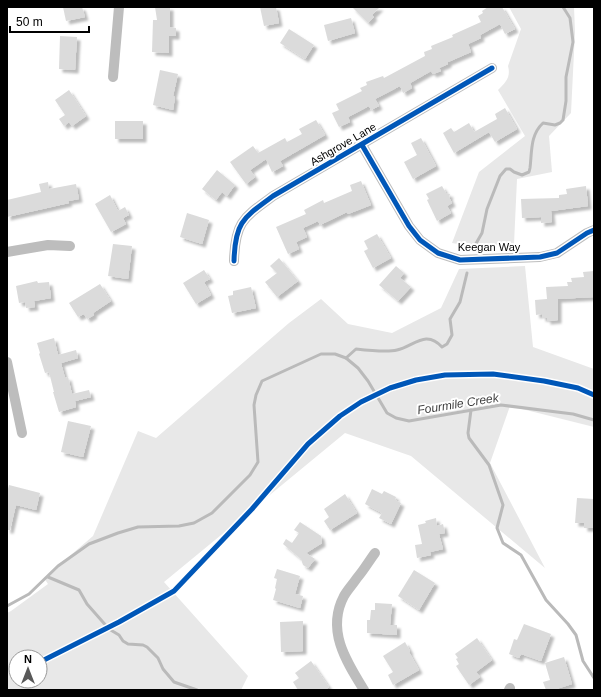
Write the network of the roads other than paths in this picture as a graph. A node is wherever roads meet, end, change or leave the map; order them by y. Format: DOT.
graph roads {
  1 [pos="119,7"];
  2 [pos="492,68"];
  3 [pos="113,77"];
  4 [pos="362,145"];
  5 [pos="594,230"];
  6 [pos="70,246"];
  7 [pos="7,252"];
  8 [pos="234,260"];
  9 [pos="7,362"];
  10 [pos="22,433"];
  11 [pos="375,553"];
  12 [pos="364,690"];
  1 -- 3 [label="street"];
  2 -- 4 [label="street, Ashgrove Lane"];
  4 -- 5 [label="street, Keegan Way"];
  4 -- 8 [label="street, Ashgrove Lane"];
  6 -- 7 [label="street"];
  9 -- 10 [label="street"];
  11 -- 12 [label="street"];
}
